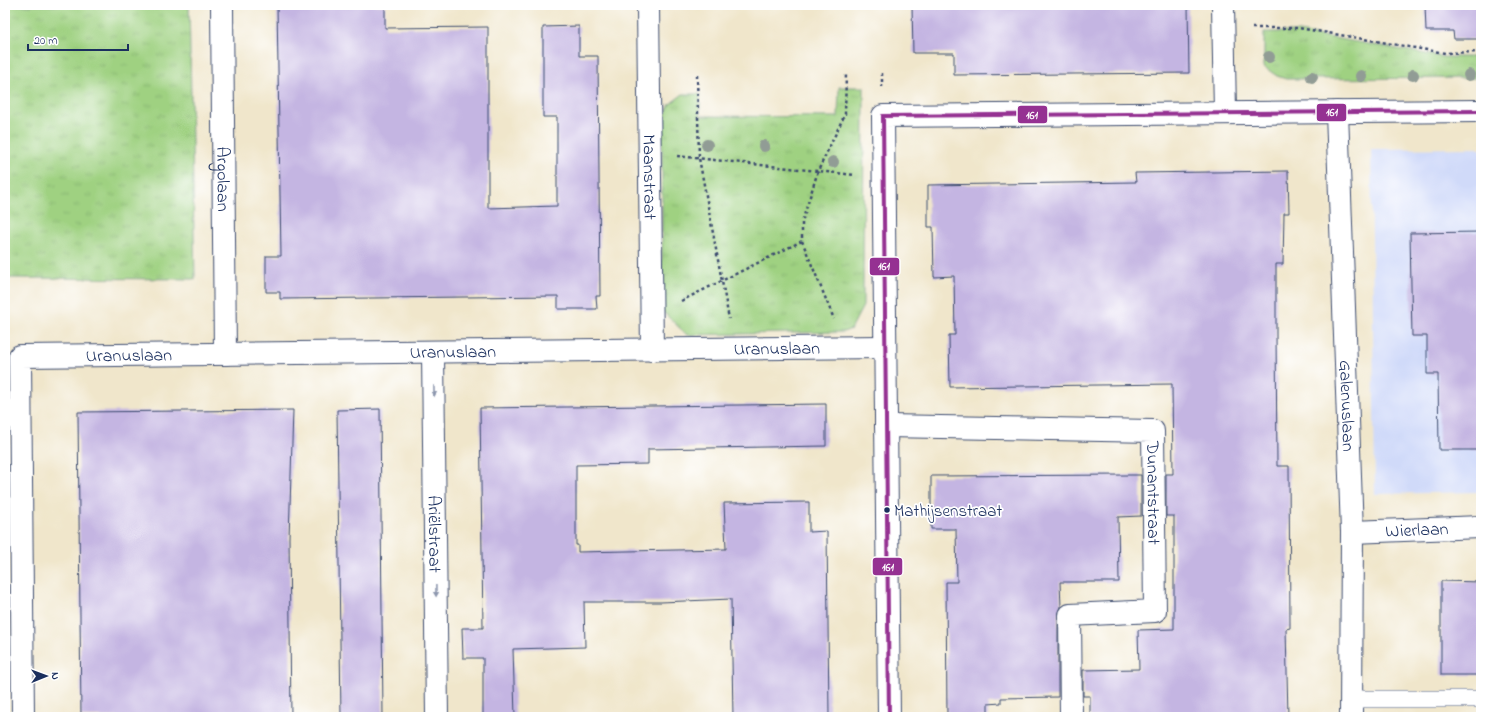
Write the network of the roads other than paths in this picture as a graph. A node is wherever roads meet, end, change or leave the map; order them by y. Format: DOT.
graph roads {
  1 [pos="222,5"];
  2 [pos="648,5"];
  3 [pos="1224,5"];
  4 [pos="1481,111"];
  5 [pos="1338,112"];
  6 [pos="1225,113"];
  7 [pos="885,347"];
  8 [pos="652,350"];
  9 [pos="433,352"];
  10 [pos="225,354"];
  11 [pos="886,426"];
  12 [pos="1481,527"];
  13 [pos="1352,532"];
  14 [pos="1481,699"];
  15 [pos="1351,708"];
  16 [pos="23,717"];
  17 [pos="437,717"];
  18 [pos="889,717"];
  19 [pos="1071,717"];
  1 -- 10 [label="street, Argolaan"];
  2 -- 8 [label="street, Maanstraat"];
  3 -- 6 [label="street"];
  4 -- 5 [label="street"];
  5 -- 6 [label="street"];
  5 -- 13 [label="street, Galenuslaan"];
  6 -- 7 [label="street"];
  7 -- 8 [label="street, Uranuslaan"];
  7 -- 11 [label="street"];
  8 -- 9 [label="street, Uranuslaan"];
  9 -- 10 [label="street, Uranuslaan"];
  9 -- 17 [label="street, Ariëlstraat, one-way"];
  10 -- 16 [label="street, Uranuslaan"];
  11 -- 18 [label="street"];
  11 -- 19 [label="street, Dunantstraat"];
  12 -- 13 [label="street, Wierlaan"];
  13 -- 15 [label="street, Galenuslaan"];
  14 -- 15 [label="lane, Galenuslaan"];
}
